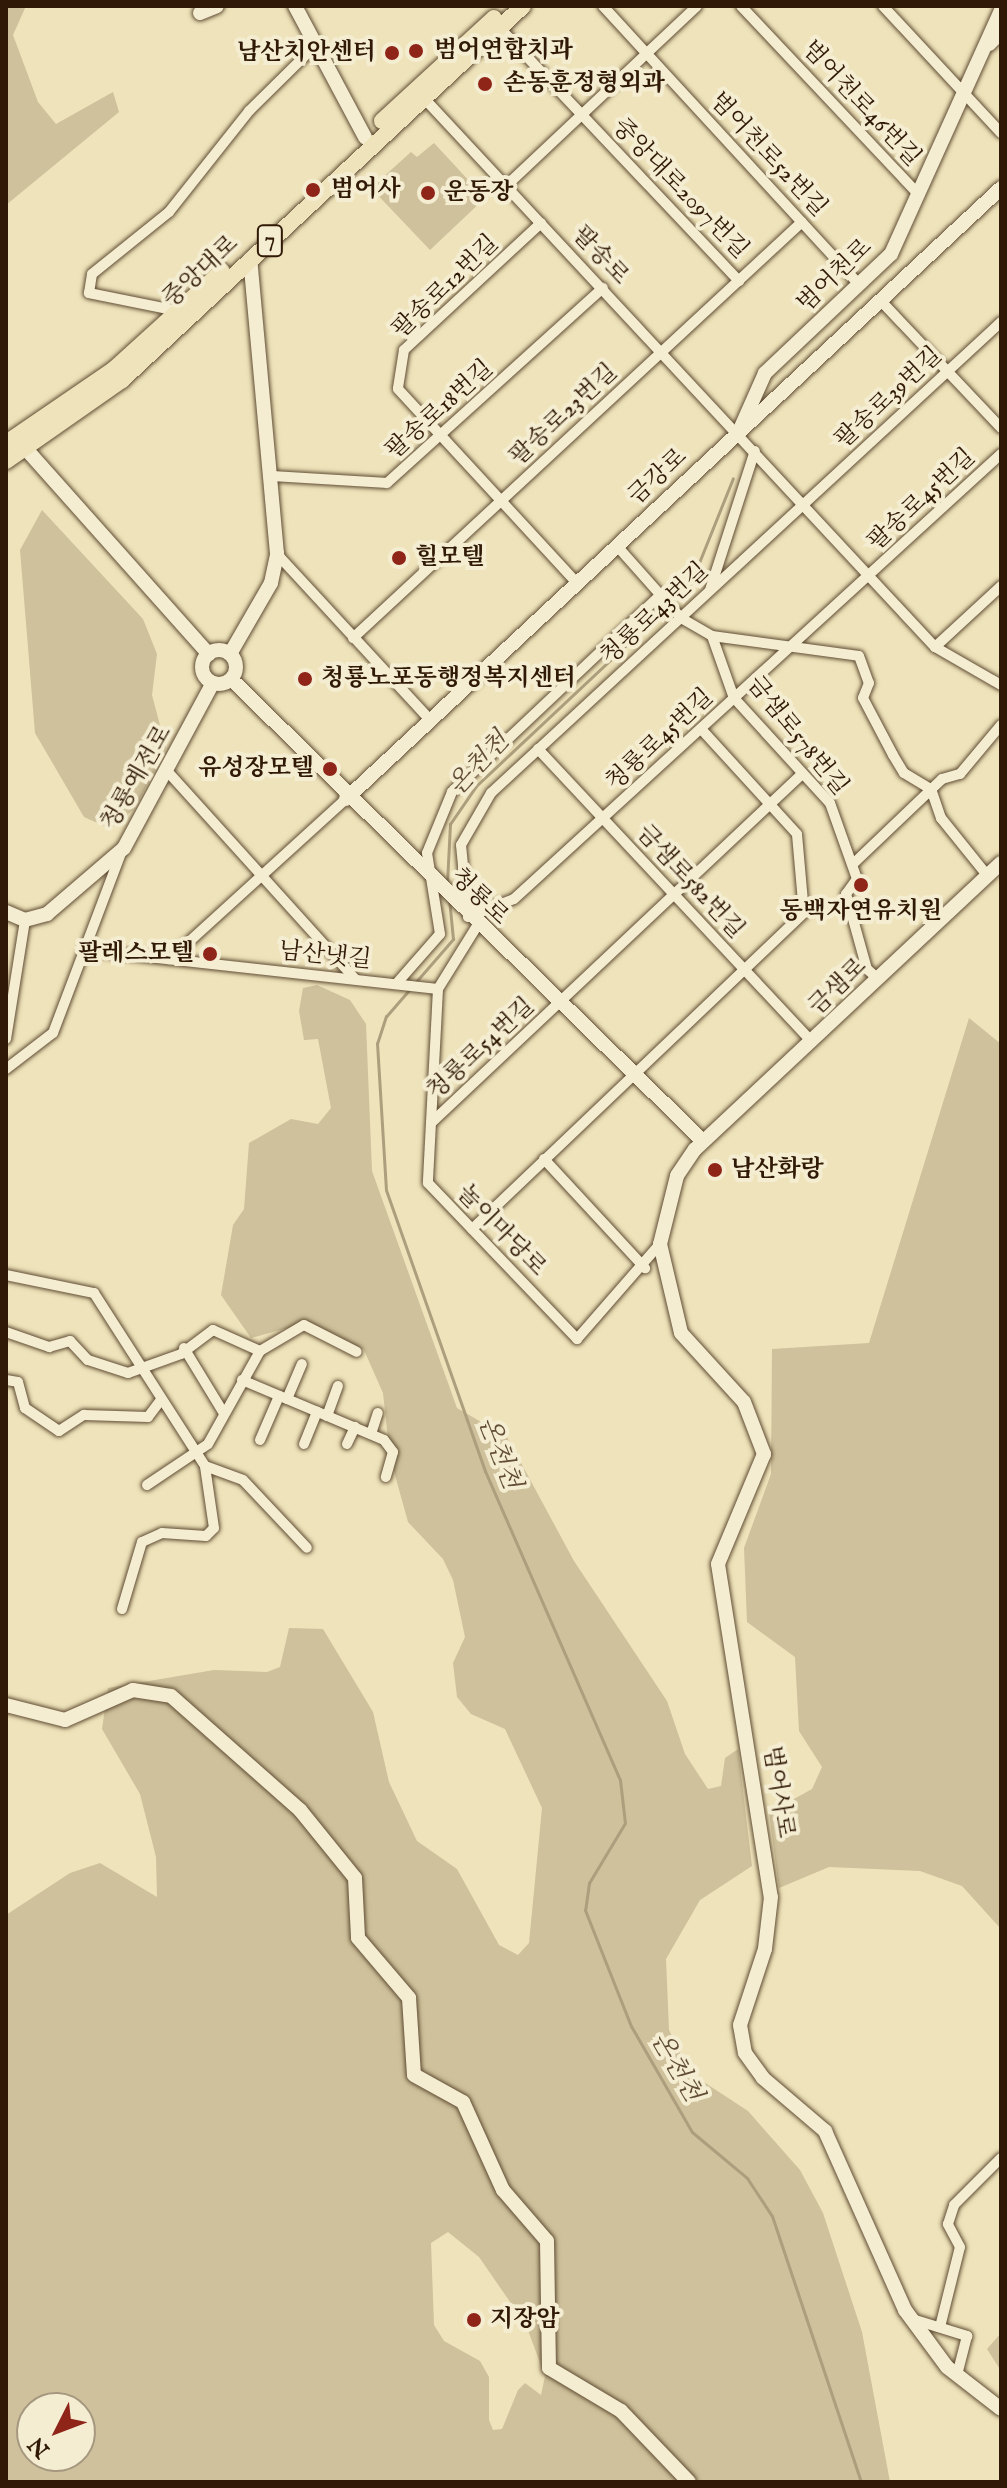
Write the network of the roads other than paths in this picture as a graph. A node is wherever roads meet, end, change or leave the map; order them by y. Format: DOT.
graph roads {
  1 [pos="217,6"];
  2 [pos="295,6"];
  3 [pos="507,6"];
  4 [pos="523,6"];
  5 [pos="603,6"];
  6 [pos="697,6"];
  7 [pos="741,6"];
  8 [pos="883,6"];
  9 [pos="1001,10"];
  10 [pos="200,13"];
  11 [pos="496,24"];
  12 [pos="995,40"];
  13 [pos="316,45"];
  14 [pos="647,53"];
  15 [pos="419,93"];
  16 [pos="967,96"];
  17 [pos="582,115"];
  18 [pos="1001,133"];
  19 [pos="365,137"];
  20 [pos="506,186"];
  21 [pos="1001,188"];
  22 [pos="919,195"];
  23 [pos="802,222"];
  24 [pos="541,223"];
  25 [pos="250,259"];
  26 [pos="739,281"];
  27 [pos="859,284"];
  28 [pos="603,288"];
  29 [pos="880,300"];
  30 [pos="178,311"];
  31 [pos="1001,322"];
  32 [pos="662,352"];
  33 [pos="945,373"];
  34 [pos="1001,428"];
  35 [pos="738,433"];
  36 [pos="441,436"];
  37 [pos="15,443"];
  38 [pos="755,451"];
  39 [pos="1001,454"];
  40 [pos="6,461"];
  41 [pos="273,476"];
  42 [pos="501,501"];
  43 [pos="804,504"];
  44 [pos="617,546"];
  45 [pos="277,554"];
  46 [pos="870,576"];
  47 [pos="577,583"];
  48 [pos="1001,586"];
  49 [pos="710,590"];
  50 [pos="661,597"];
  51 [pos="678,615"];
  52 [pos="712,636"];
  53 [pos="353,638"];
  54 [pos="796,645"];
  55 [pos="935,647"];
  56 [pos="209,654"];
  57 [pos="230,654"];
  58 [pos="231,679"];
  59 [pos="213,683"];
  60 [pos="1001,685"];
  61 [pos="734,698"];
  62 [pos="430,720"];
  63 [pos="1001,725"];
  64 [pos="701,729"];
  65 [pos="538,749"];
  66 [pos="169,773"];
  67 [pos="802,774"];
  68 [pos="931,789"];
  69 [pos="346,799"];
  70 [pos="770,804"];
  71 [pos="604,819"];
  72 [pos="124,848"];
  73 [pos="1001,863"];
  74 [pos="853,864"];
  75 [pos="987,875"];
  76 [pos="262,876"];
  77 [pos="430,880"];
  78 [pos="675,895"];
  79 [pos="6,912"];
  80 [pos="25,920"];
  81 [pos="472,921"];
  82 [pos="85,950"];
  83 [pos="170,959"];
  84 [pos="743,968"];
  85 [pos="355,979"];
  86 [pos="878,979"];
  87 [pos="397,983"];
  88 [pos="438,989"];
  89 [pos="559,1005"];
  90 [pos="6,1039"];
  91 [pos="812,1042"];
  92 [pos="6,1069"];
  93 [pos="630,1074"];
  94 [pos="431,1123"];
  95 [pos="703,1141"];
  96 [pos="544,1159"];
  97 [pos="472,1229"];
  98 [pos="660,1244"];
  99 [pos="645,1268"];
  100 [pos="6,1275"];
  101 [pos="6,1332"];
  102 [pos="184,1348"];
  103 [pos="260,1351"];
  104 [pos="357,1352"];
  105 [pos="302,1364"];
  106 [pos="143,1370"];
  107 [pos="6,1380"];
  108 [pos="242,1380"];
  109 [pos="338,1386"];
  110 [pos="283,1397"];
  111 [pos="161,1400"];
  112 [pos="223,1412"];
  113 [pos="378,1413"];
  114 [pos="322,1414"];
  115 [pos="355,1427"];
  116 [pos="371,1434"];
  117 [pos="260,1440"];
  118 [pos="304,1444"];
  119 [pos="347,1444"];
  120 [pos="196,1455"];
  121 [pos="205,1466"];
  122 [pos="386,1477"];
  123 [pos="147,1485"];
  124 [pos="307,1548"];
  125 [pos="122,1609"];
  126 [pos="6,1705"];
  127 [pos="1001,2158"];
  128 [pos="912,2319"];
  129 [pos="940,2327"];
  130 [pos="957,2375"];
  131 [pos="1001,2409"];
  132 [pos="689,2482"];
  1 -- 10 [label="street"];
  2 -- 13 [label="street"];
  3 -- 11 [label="main road, 중앙대로 / 7"];
  4 -- 11 [label="main road, 중앙대로 / 7"];
  5 -- 14 [label="street"];
  6 -- 14 [label="street"];
  7 -- 22 [label="street, 범어천로46번길"];
  8 -- 16 [label="street"];
  9 -- 12 [label="street, 범어천로"];
  11 -- 15 [label="main road, 중앙대로 / 7"];
  11 -- 17 [label="street, 중앙대로2097번길"];
  12 -- 16 [label="street, 범어천로"];
  13 -- 19 [label="street"];
  13 -- 30 [label="street"];
  14 -- 17 [label="street"];
  14 -- 23 [label="street, 범어천로52번길"];
  15 -- 19 [label="main road, 중앙대로 / 7"];
  15 -- 20 [label="street, 팔송로"];
  15 -- 25 [label="main road, 중앙대로 / 7"];
  16 -- 18 [label="street"];
  16 -- 22 [label="street, 범어천로"];
  17 -- 20 [label="street"];
  17 -- 26 [label="street, 중앙대로2097번길"];
  19 -- 30 [label="main road, 중앙대로 / 7"];
  20 -- 24 [label="street, 팔송로"];
  21 -- 29 [label="street, 금강로"];
  22 -- 27 [label="street, 범어천로"];
  23 -- 26 [label="street, 팔송로23번길"];
  23 -- 27 [label="street, 범어천로52번길"];
  24 -- 28 [label="street, 팔송로"];
  24 -- 36 [label="street, 팔송로12번길"];
  25 -- 37 [label="main road, 중앙대로 / 7"];
  25 -- 41 [label="street"];
  26 -- 32 [label="street, 팔송로23번길"];
  27 -- 35 [label="street, 범어천로"];
  28 -- 32 [label="street, 팔송로"];
  28 -- 36 [label="street, 팔송로18번길"];
  29 -- 33 [label="street"];
  29 -- 35 [label="street, 금강로"];
  30 -- 37 [label="main road, 중앙대로 / 7"];
  31 -- 33 [label="street, 팔송로39번길"];
  32 -- 35 [label="street, 팔송로"];
  32 -- 42 [label="street, 팔송로23번길"];
  33 -- 34 [label="street"];
  33 -- 43 [label="street, 팔송로39번길"];
  35 -- 38 [label="street, 팔송로"];
  35 -- 44 [label="street, 금강로"];
  36 -- 41 [label="street, 팔송로18번길"];
  36 -- 42 [label="street"];
  37 -- 40 [label="main road, 중앙대로 / 7"];
  37 -- 56 [label="street"];
  38 -- 43 [label="street, 팔송로"];
  38 -- 49 [label="street"];
  39 -- 46 [label="street, 팔송로45번길"];
  41 -- 45 [label="street"];
  42 -- 47 [label="street"];
  42 -- 53 [label="street, 팔송로23번길"];
  43 -- 46 [label="street, 팔송로"];
  43 -- 49 [label="street, 청룡로43번길"];
  44 -- 47 [label="street, 금강로"];
  44 -- 50 [label="street"];
  45 -- 53 [label="street"];
  45 -- 57 [label="street"];
  46 -- 54 [label="street, 청룡로45번길"];
  46 -- 55 [label="street, 팔송로"];
  47 -- 62 [label="street, 금강로"];
  48 -- 55 [label="street"];
  49 -- 51 [label="street, 청룡로43번길"];
  50 -- 51 [label="street"];
  50 -- 77 [label="street, 남산냇길"];
  51 -- 52 [label="street"];
  51 -- 65 [label="street, 청룡로43번길"];
  52 -- 54 [label="street"];
  52 -- 61 [label="street, 금샘로578번길"];
  53 -- 62 [label="street"];
  54 -- 61 [label="street, 청룡로45번길"];
  54 -- 68 [label="street"];
  55 -- 60 [label="street, 팔송로"];
  56 -- 57 [label="street"];
  56 -- 59 [label="street"];
  57 -- 58 [label="street"];
  58 -- 59 [label="street"];
  58 -- 69 [label="street, 청룡로"];
  59 -- 66 [label="street, 청룡예전로"];
  61 -- 64 [label="street, 청룡로45번길"];
  61 -- 67 [label="street, 금샘로578번길"];
  62 -- 69 [label="street, 금강로"];
  63 -- 68 [label="street"];
  64 -- 70 [label="street"];
  64 -- 71 [label="street, 청룡로45번길"];
  65 -- 71 [label="street, 금샘로582번길"];
  65 -- 81 [label="street, 청룡로43번길"];
  66 -- 72 [label="street, 청룡예전로"];
  66 -- 76 [label="street"];
  67 -- 70 [label="street, 청룡로54번길"];
  67 -- 74 [label="street, 금샘로578번길"];
  68 -- 74 [label="street"];
  68 -- 75 [label="street"];
  69 -- 76 [label="street"];
  69 -- 77 [label="street, 청룡로"];
  70 -- 78 [label="street, 청룡로54번길"];
  70 -- 84 [label="street"];
  71 -- 78 [label="street, 금샘로582번길"];
  71 -- 81 [label="street, 청룡로45번길"];
  72 -- 80 [label="street, 청룡예전로"];
  72 -- 82 [label="street"];
  73 -- 75 [label="street, 금샘로"];
  74 -- 86 [label="street"];
  75 -- 86 [label="street, 금샘로"];
  76 -- 83 [label="street"];
  76 -- 85 [label="street"];
  77 -- 81 [label="street, 청룡로"];
  77 -- 87 [label="street, 남산냇길"];
  78 -- 84 [label="street, 금샘로582번길"];
  78 -- 89 [label="street, 청룡로54번길"];
  79 -- 80 [label="street"];
  80 -- 90 [label="street"];
  81 -- 88 [label="street, 놀이마당로"];
  81 -- 89 [label="street, 청룡로"];
  82 -- 83 [label="street, 남산냇길"];
  82 -- 92 [label="street"];
  83 -- 85 [label="street, 남산냇길"];
  84 -- 91 [label="street, 금샘로582번길"];
  84 -- 93 [label="street"];
  85 -- 87 [label="street, 남산냇길"];
  86 -- 91 [label="street, 금샘로"];
  87 -- 88 [label="street"];
  88 -- 94 [label="street, 놀이마당로"];
  89 -- 93 [label="street, 청룡로"];
  89 -- 94 [label="street, 청룡로54번길"];
  91 -- 95 [label="street, 금샘로"];
  93 -- 95 [label="street, 청룡로"];
  93 -- 96 [label="street"];
  94 -- 97 [label="street, 놀이마당로"];
  95 -- 98 [label="street, 범어사로"];
  96 -- 97 [label="street"];
  96 -- 99 [label="street"];
  97 -- 99 [label="street, 놀이마당로"];
  98 -- 99 [label="street, 놀이마당로"];
  98 -- 128 [label="street, 범어사로"];
  100 -- 106 [label="street"];
  101 -- 106 [label="street"];
  102 -- 103 [label="street"];
  102 -- 106 [label="street"];
  102 -- 112 [label="street"];
  103 -- 104 [label="street"];
  103 -- 108 [label="street"];
  105 -- 110 [label="street"];
  106 -- 111 [label="street"];
  107 -- 111 [label="street"];
  108 -- 110 [label="street"];
  108 -- 112 [label="street"];
  109 -- 114 [label="street"];
  110 -- 114 [label="street"];
  110 -- 117 [label="street"];
  111 -- 120 [label="street"];
  112 -- 120 [label="street"];
  113 -- 116 [label="street"];
  114 -- 115 [label="street"];
  114 -- 118 [label="street"];
  115 -- 116 [label="street"];
  115 -- 119 [label="street"];
  116 -- 122 [label="street"];
  120 -- 121 [label="street"];
  120 -- 123 [label="street"];
  121 -- 124 [label="street"];
  121 -- 125 [label="street"];
  126 -- 132 [label="street"];
  127 -- 129 [label="street"];
  128 -- 129 [label="street"];
  128 -- 130 [label="street, 범어사로"];
  129 -- 130 [label="street"];
  130 -- 131 [label="street, 범어사로"];
}
